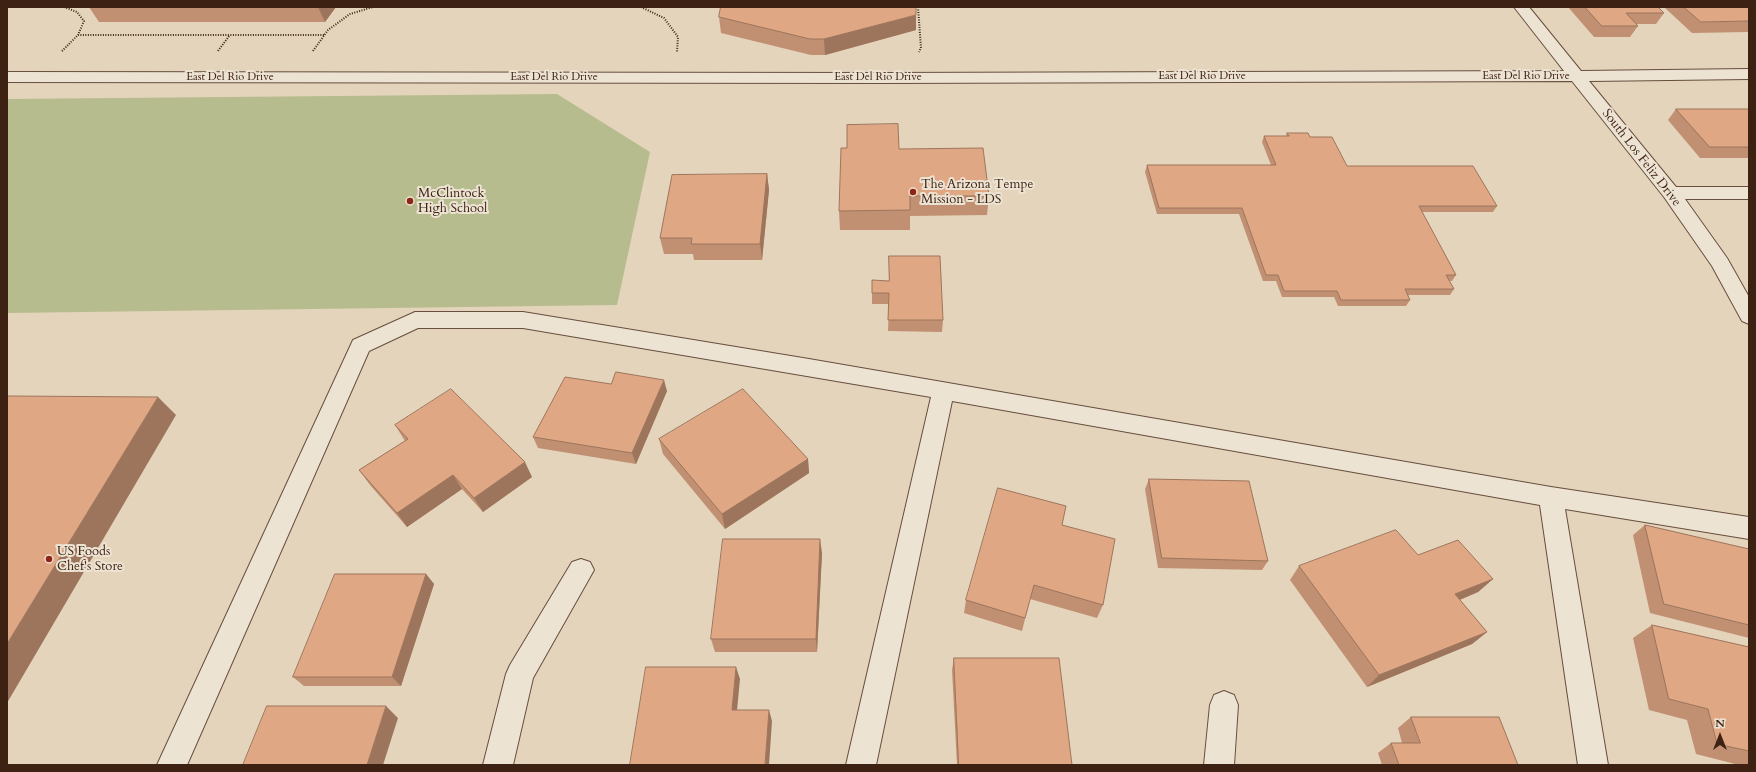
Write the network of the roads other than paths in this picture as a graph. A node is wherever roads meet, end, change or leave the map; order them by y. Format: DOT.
graph roads {
  1 [pos="1521,7"];
  2 [pos="1749,74"];
  3 [pos="1575,76"];
  4 [pos="7,77"];
  5 [pos="1749,193"];
  6 [pos="1671,194"];
  7 [pos="1749,316"];
  8 [pos="943,391"];
  9 [pos="1551,496"];
  10 [pos="1749,528"];
  11 [pos="581,570"];
  12 [pos="1224,705"];
  13 [pos="172,765"];
  14 [pos="498,765"];
  15 [pos="861,765"];
  16 [pos="1219,765"];
  17 [pos="1594,765"];
  1 -- 3 [label="street, South Los Feliz Drive"];
  2 -- 3 [label="street, East Del Rio Drive"];
  3 -- 4 [label="street, East Del Rio Drive"];
  3 -- 6 [label="street, South Los Feliz Drive"];
  5 -- 6 [label="street"];
  6 -- 7 [label="street, South Los Feliz Drive"];
  8 -- 9 [label="street"];
  8 -- 13 [label="street"];
  8 -- 15 [label="street"];
  9 -- 10 [label="street"];
  9 -- 17 [label="street"];
  11 -- 14 [label="street"];
  12 -- 16 [label="street"];
}
